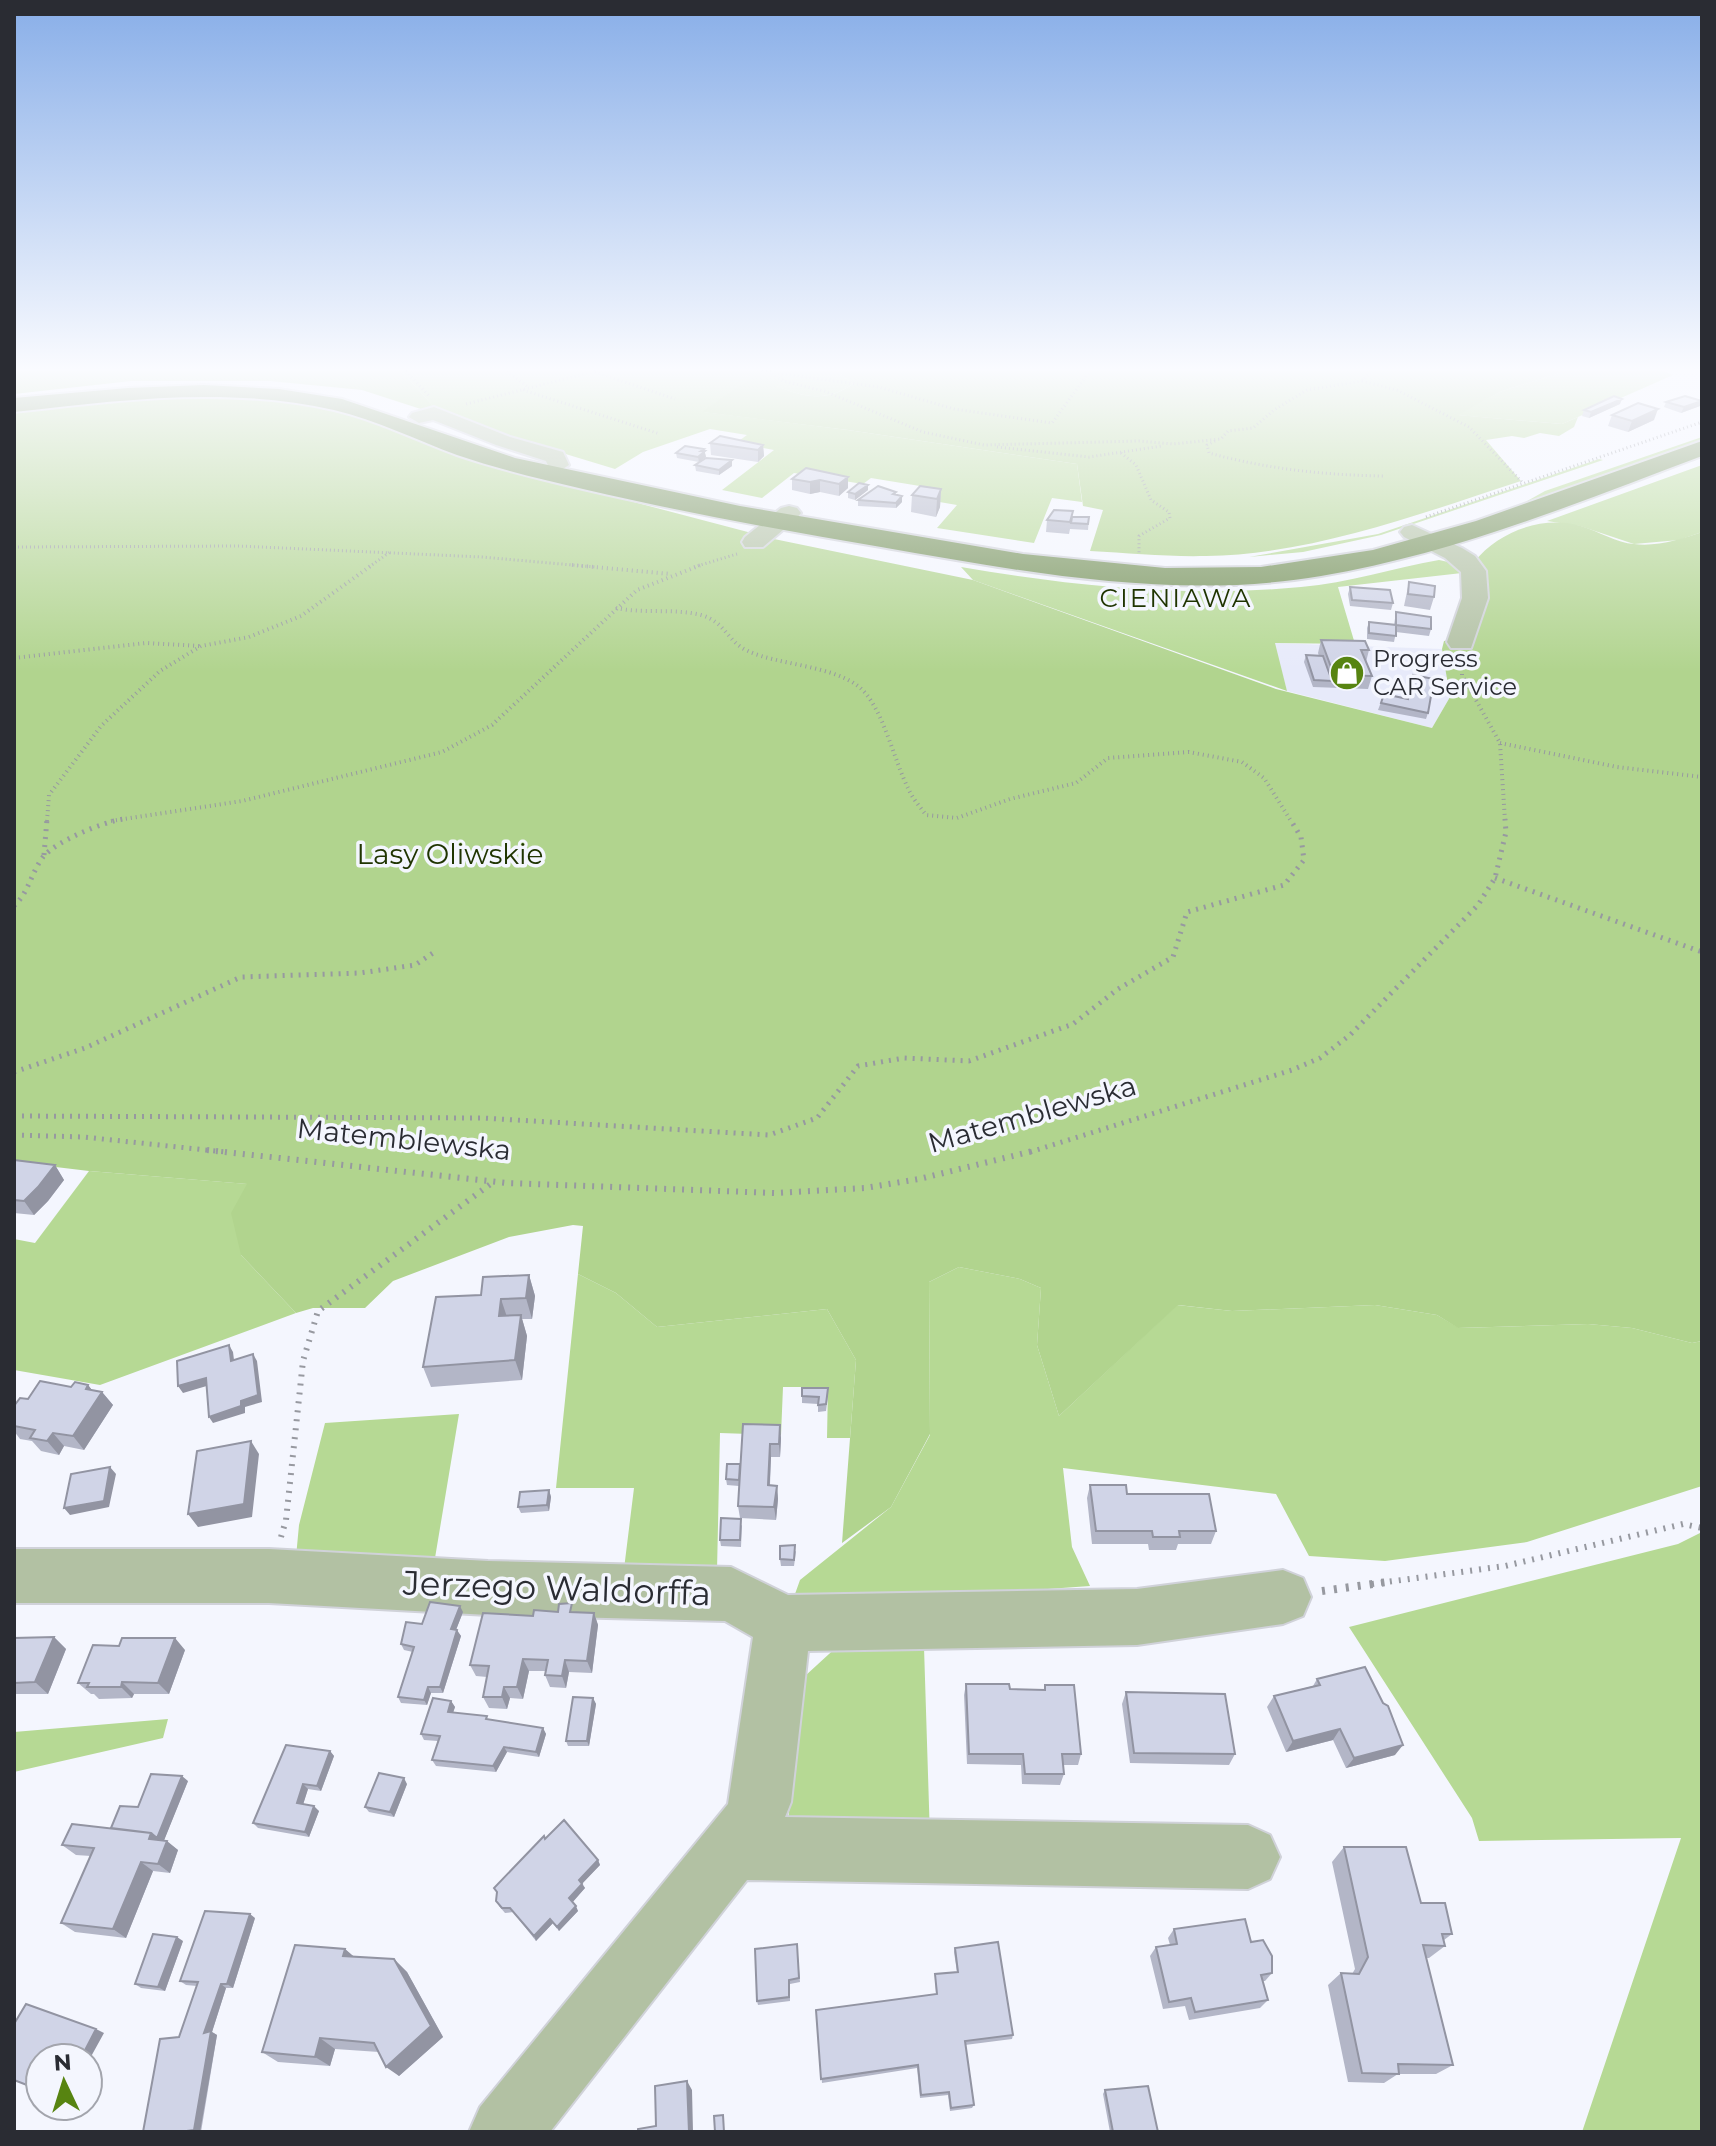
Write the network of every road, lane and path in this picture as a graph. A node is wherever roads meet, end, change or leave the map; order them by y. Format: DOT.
graph roads {
  1 [pos="542,471"];
  2 [pos="585,471"];
  3 [pos="1139,471"];
  4 [pos="1291,471"];
  5 [pos="1507,471"];
  6 [pos="1561,471"];
  7 [pos="1591,471"];
  8 [pos="1624,471"];
  9 [pos="1384,476"];
  10 [pos="1524,484"];
  11 [pos="783,517"];
  12 [pos="1422,531"];
  13 [pos="754,542"];
  14 [pos="14,547"];
  15 [pos="390,552"];
  16 [pos="1139,558"];
  17 [pos="672,574"];
  18 [pos="616,608"];
  19 [pos="1461,642"];
  20 [pos="201,646"];
  21 [pos="14,658"];
  22 [pos="1500,743"];
  23 [pos="1702,777"];
  24 [pos="44,856"];
  25 [pos="1495,878"];
  26 [pos="14,906"];
  27 [pos="1702,952"];
  28 [pos="433,953"];
  29 [pos="14,1072"];
  30 [pos="14,1116"];
  31 [pos="14,1135"];
  32 [pos="494,1182"];
  33 [pos="286,1520"];
  34 [pos="1702,1528"];
  35 [pos="14,1576"];
  36 [pos="1283,1597"];
  37 [pos="783,1623"];
  38 [pos="734,1848"];
  39 [pos="1248,1857"];
  40 [pos="505,2132"];
  1 -- 11 [label="main road"];
  2 -- 11 [label="main road"];
  3 -- 16 [label="path"];
  4 -- 9 [label="path"];
  5 -- 10 [label="path"];
  6 -- 10 [label="path"];
  7 -- 12 [label="main road"];
  8 -- 12 [label="main road"];
  10 -- 12 [label="path"];
  11 -- 12 [label="main road"];
  11 -- 13 [label="street"];
  12 -- 19 [label="street"];
  13 -- 17 [label="path"];
  14 -- 15 [label="path"];
  15 -- 17 [label="path"];
  15 -- 20 [label="path"];
  17 -- 18 [label="path"];
  18 -- 24 [label="path"];
  18 -- 30 [label="path"];
  19 -- 22 [label="path, Matemblewska"];
  20 -- 21 [label="path"];
  20 -- 24 [label="path"];
  22 -- 23 [label="path"];
  22 -- 25 [label="path, Matemblewska"];
  24 -- 26 [label="path"];
  25 -- 27 [label="path"];
  25 -- 32 [label="path, Matemblewska"];
  28 -- 29 [label="path"];
  31 -- 32 [label="path, Matemblewska"];
  32 -- 33 [label="path"];
  34 -- 36 [label="path"];
  35 -- 37 [label="street, Jerzego Waldorffa"];
  36 -- 37 [label="street"];
  37 -- 38 [label="street"];
  38 -- 39 [label="street"];
  38 -- 40 [label="street"];
}
